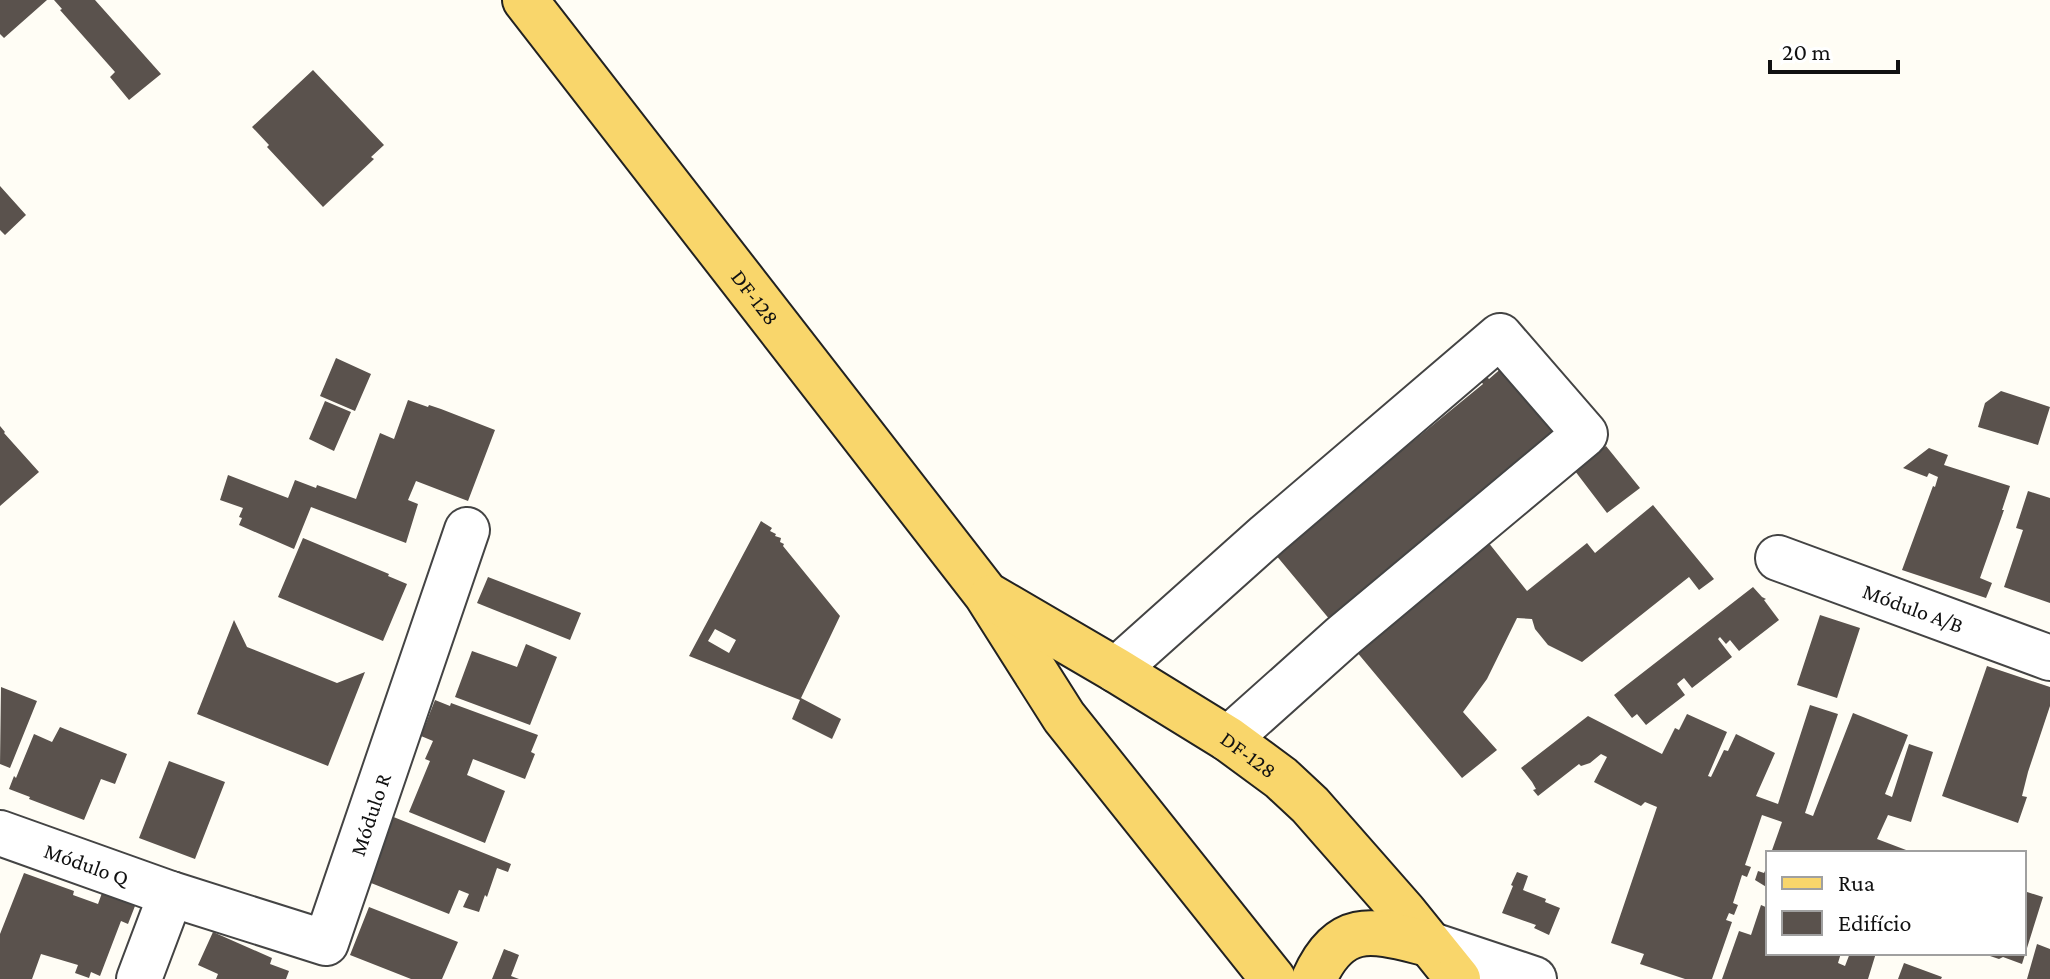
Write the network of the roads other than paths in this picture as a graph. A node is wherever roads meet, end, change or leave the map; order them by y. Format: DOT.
graph roads {
  1 [pos="525,0"];
  2 [pos="467,530"];
  3 [pos="1778,558"];
  4 [pos="986,594"];
  5 [pos="2050,658"];
  6 [pos="1116,670"];
  7 [pos="1228,739"];
  8 [pos="0,833"];
  9 [pos="171,894"];
  10 [pos="1429,944"];
  11 [pos="139,979"];
  12 [pos="1273,979"];
  13 [pos="1314,979"];
  14 [pos="1458,979"];
  15 [pos="1534,979"];
  1 -- 4 [label="main road, DF-128 / DF-128"];
  2 -- 9 [label="street, Módulo R"];
  3 -- 5 [label="street, Módulo A/B"];
  4 -- 6 [label="main road, DF-128 / DF-128"];
  4 -- 12 [label="main road, DF-128 / DF-128"];
  6 -- 7 [label="main road, DF-128 / DF-128"];
  6 -- 7 [label="street"];
  7 -- 10 [label="main road, DF-128 / DF-128"];
  8 -- 9 [label="street, Módulo Q"];
  9 -- 11 [label="street"];
  10 -- 13 [label="main road"];
  10 -- 14 [label="main road, DF-128 / DF-128"];
  10 -- 15 [label="street"];
}
